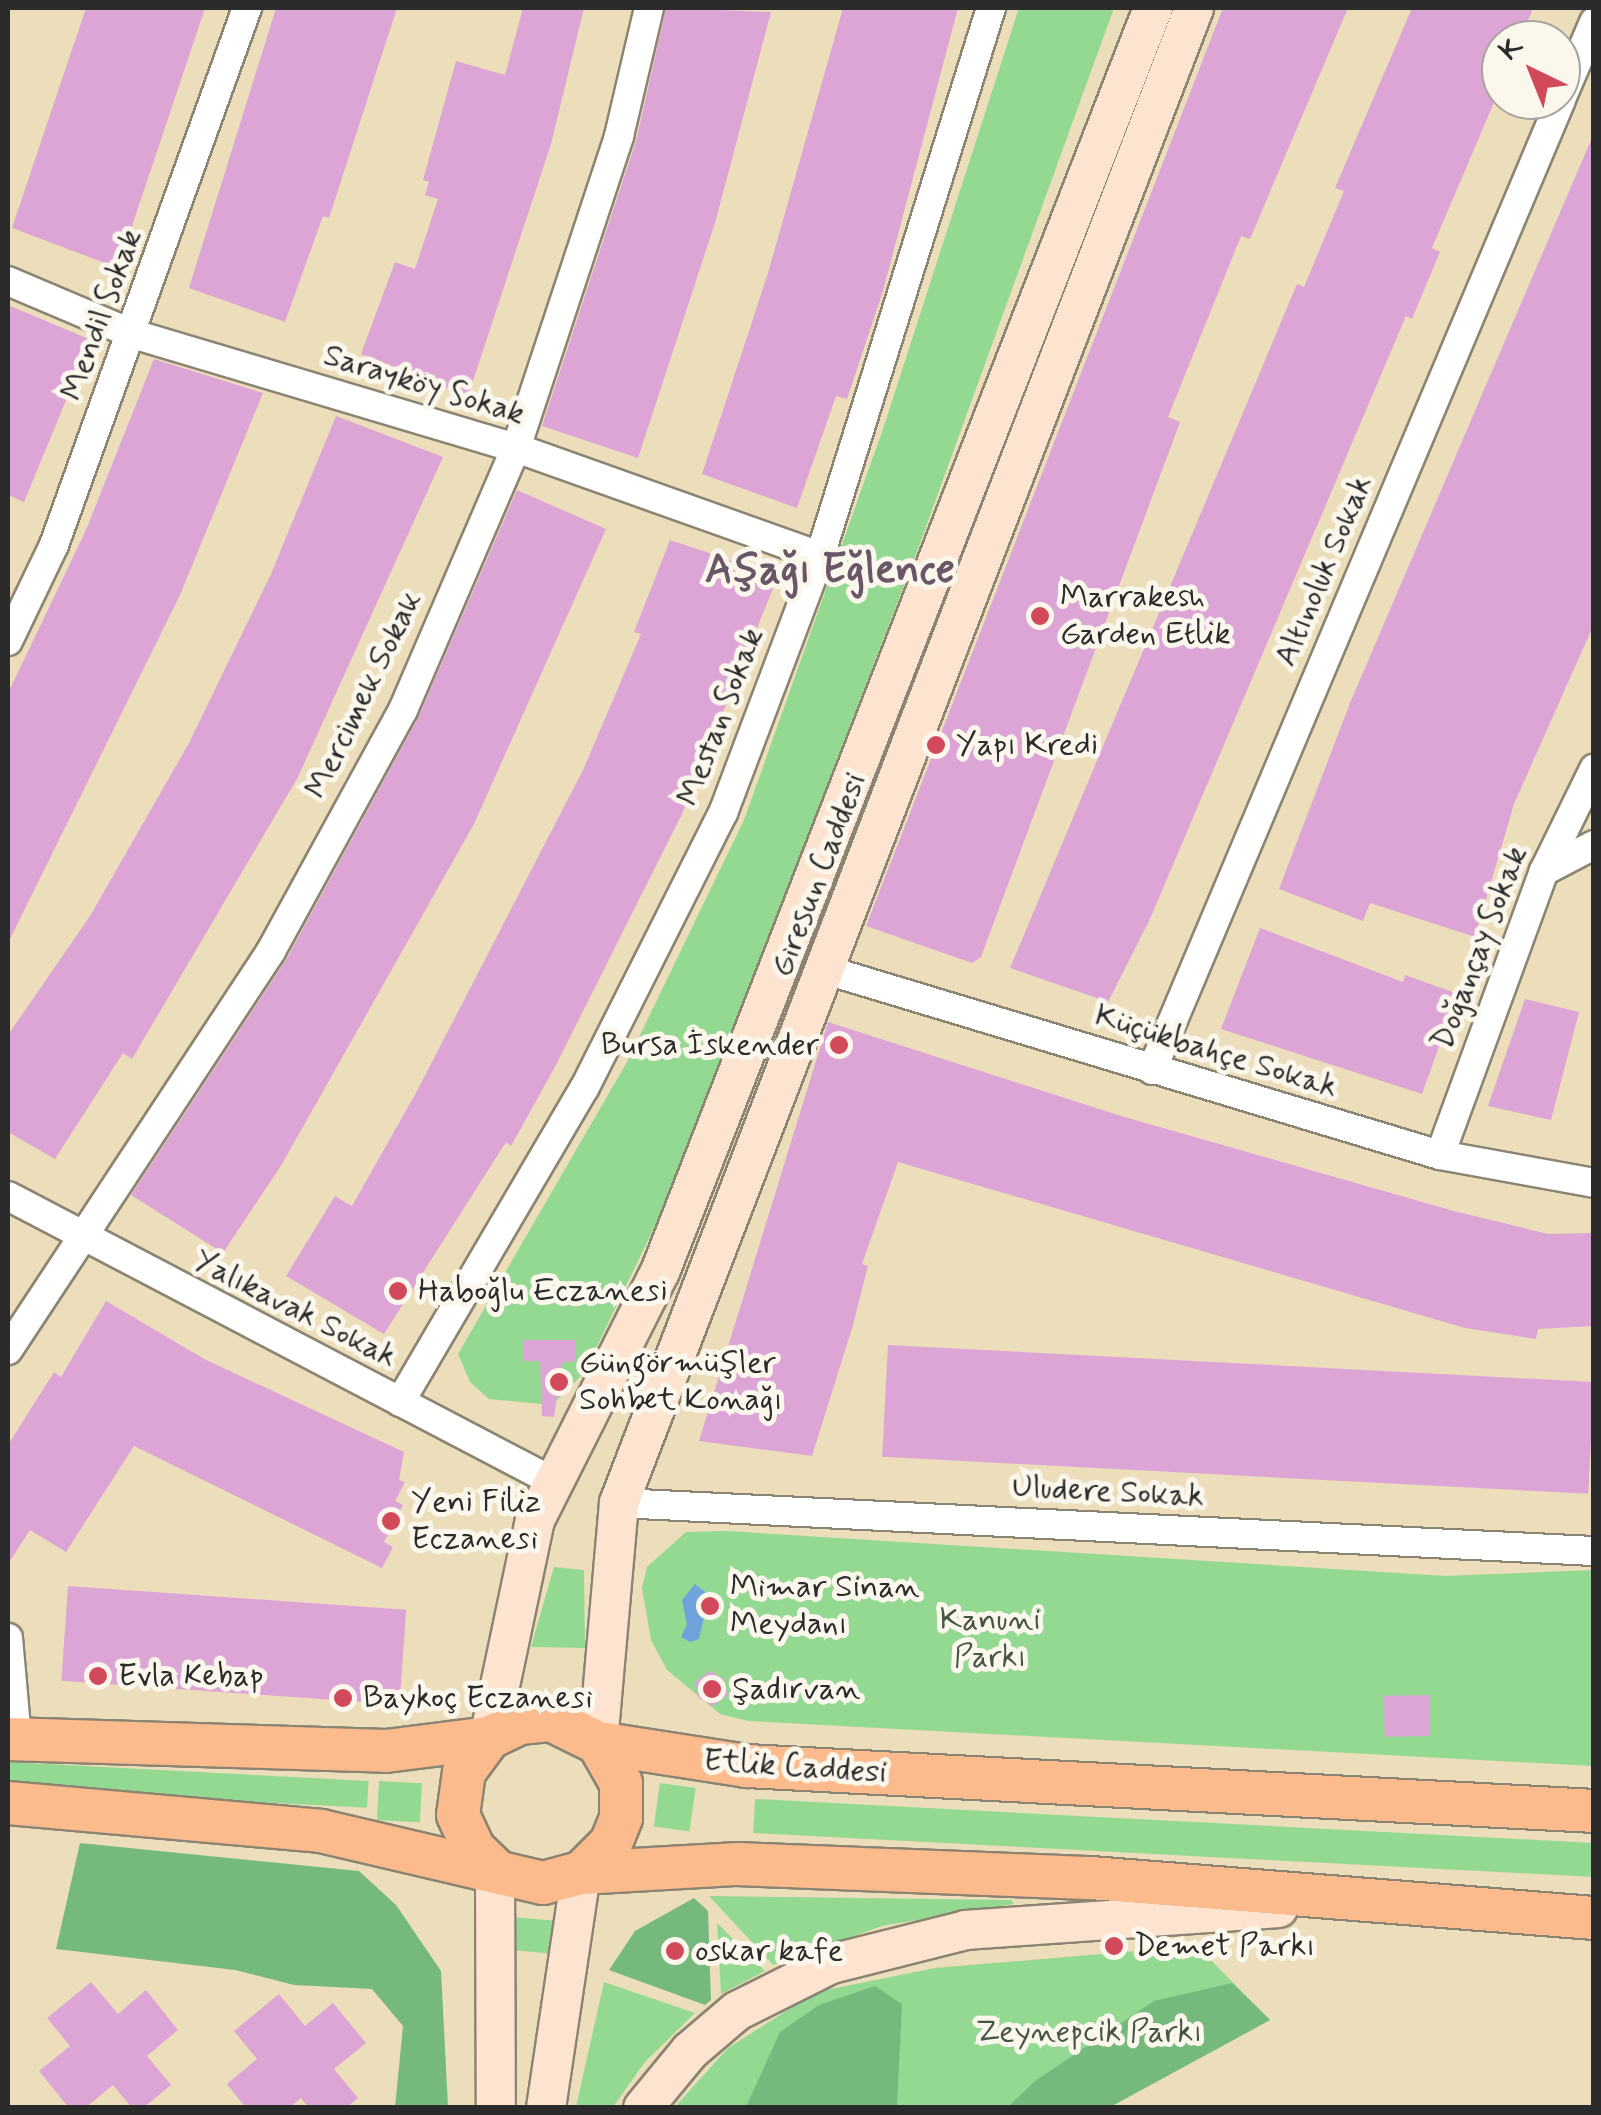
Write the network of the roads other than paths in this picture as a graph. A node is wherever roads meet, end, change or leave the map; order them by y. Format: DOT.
graph roads {
  1 [pos="247,8"];
  2 [pos="649,8"];
  3 [pos="991,8"];
  4 [pos="1152,8"];
  5 [pos="1194,8"];
  6 [pos="1594,22"];
  7 [pos="1581,53"];
  8 [pos="1553,120"];
  9 [pos="8,280"];
  10 [pos="134,334"];
  11 [pos="516,448"];
  12 [pos="820,556"];
  13 [pos="8,642"];
  14 [pos="1594,769"];
  15 [pos="1594,845"];
  16 [pos="1544,871"];
  17 [pos="823,970"];
  18 [pos="1152,1070"];
  19 [pos="1440,1155"];
  20 [pos="1594,1183"];
  21 [pos="8,1196"];
  22 [pos="82,1240"];
  23 [pos="8,1350"];
  24 [pos="400,1402"];
  25 [pos="552,1480"];
  26 [pos="619,1503"];
  27 [pos="1594,1551"];
  28 [pos="8,1638"];
  29 [pos="489,1738"];
  30 [pos="12,1739"];
  31 [pos="598,1743"];
  32 [pos="8,1802"];
  33 [pos="1594,1811"];
  34 [pos="495,1870"];
  35 [pos="581,1872"];
  36 [pos="1364,1904"];
  37 [pos="1594,1918"];
  38 [pos="496,2108"];
  39 [pos="546,2108"];
  40 [pos="643,2108"];
  1 -- 10 [label="street, Mendil Sokak"];
  2 -- 11 [label="street, Mercimek Sokak"];
  3 -- 12 [label="street, Mestan Sokak"];
  4 -- 25 [label="main road, Giresun Caddesi"];
  5 -- 17 [label="main road, Giresun Caddesi"];
  6 -- 7 [label="street, Altınoluk Sokak"];
  8 -- 18 [label="street, Altınoluk Sokak"];
  9 -- 10 [label="street, Sarayköy Sokak"];
  10 -- 11 [label="street, Sarayköy Sokak"];
  10 -- 13 [label="street, Mendil Sokak"];
  11 -- 12 [label="street, Sarayköy Sokak"];
  11 -- 22 [label="street, Mercimek Sokak"];
  12 -- 24 [label="street, Mestan Sokak"];
  14 -- 16 [label="street, Doğançay Sokak"];
  15 -- 16 [label="street"];
  16 -- 19 [label="street, Doğançay Sokak"];
  17 -- 18 [label="street, Küçükbahçe Sokak"];
  17 -- 26 [label="main road, Giresun Caddesi"];
  18 -- 19 [label="street, Küçükbahçe Sokak"];
  19 -- 20 [label="street, Küçükbahçe Sokak"];
  21 -- 22 [label="street, Yalıkavak Sokak"];
  22 -- 23 [label="street, Mercimek Sokak"];
  22 -- 24 [label="street, Yalıkavak Sokak"];
  24 -- 25 [label="street, Yalıkavak Sokak"];
  25 -- 29 [label="main road, Giresun Caddesi"];
  26 -- 27 [label="street, Uludere Sokak"];
  26 -- 31 [label="main road, Giresun Caddesi"];
  28 -- 30 [label="street"];
  29 -- 30 [label="main road, Etlik Caddesi"];
  29 -- 31 [label="main road, Etlik Caddesi"];
  29 -- 34 [label="main road"];
  31 -- 33 [label="main road, Etlik Caddesi"];
  31 -- 35 [label="main road"];
  32 -- 34 [label="main road"];
  34 -- 35 [label="main road"];
  34 -- 38 [label="main road"];
  35 -- 36 [label="main road"];
  35 -- 39 [label="main road"];
  36 -- 37 [label="main road"];
  36 -- 40 [label="main road"];
}
